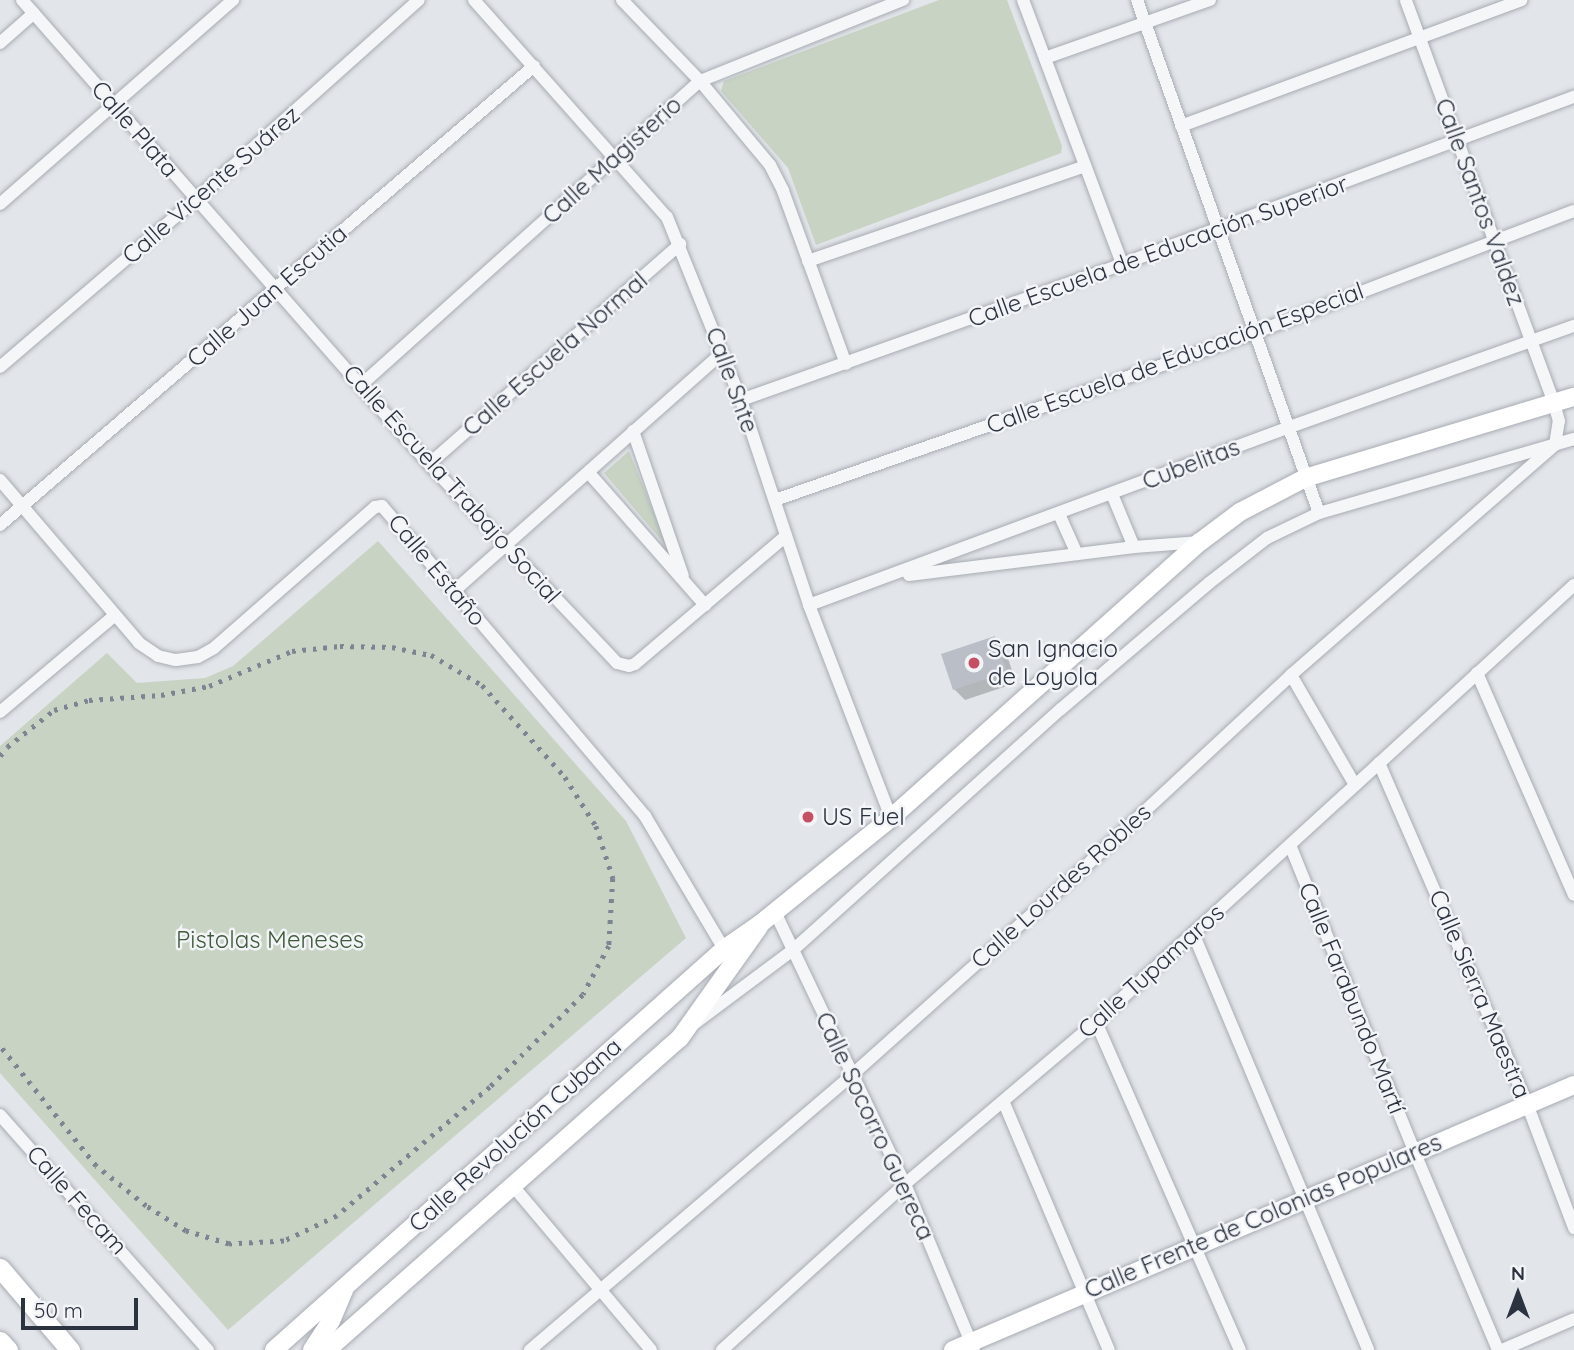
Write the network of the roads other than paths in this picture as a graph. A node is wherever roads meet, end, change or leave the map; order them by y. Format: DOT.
graph roads {
  1 [pos="22,0"];
  2 [pos="233,0"];
  3 [pos="419,0"];
  4 [pos="474,0"];
  5 [pos="622,0"];
  6 [pos="903,0"];
  7 [pos="1023,0"];
  8 [pos="1137,0"];
  9 [pos="1210,0"];
  10 [pos="1406,0"];
  11 [pos="1521,0"];
  12 [pos="34,13"];
  13 [pos="1146,24"];
  14 [pos="1420,39"];
  15 [pos="0,43"];
  16 [pos="1045,58"];
  17 [pos="534,66"];
  18 [pos="700,81"];
  19 [pos="1574,97"];
  20 [pos="113,103"];
  21 [pos="1181,126"];
  22 [pos="1456,141"];
  23 [pos="617,157"];
  24 [pos="1085,166"];
  25 [pos="195,200"];
  26 [pos="0,204"];
  27 [pos="1574,211"];
  28 [pos="1217,229"];
  29 [pos="1493,241"];
  30 [pos="680,244"];
  31 [pos="808,261"];
  32 [pos="1122,264"];
  33 [pos="275,289"];
  34 [pos="1574,326"];
  35 [pos="1254,333"];
  36 [pos="1532,342"];
  37 [pos="722,353"];
  38 [pos="846,364"];
  39 [pos="0,367"];
  40 [pos="361,385"];
  41 [pos="1574,397"];
  42 [pos="741,400"];
  43 [pos="1553,403"];
  44 [pos="1287,428"];
  45 [pos="633,431"];
  46 [pos="1574,439"];
  47 [pos="1555,445"];
  48 [pos="429,464"];
  49 [pos="589,473"];
  50 [pos="1305,478"];
  51 [pos="0,480"];
  52 [pos="1112,494"];
  53 [pos="775,500"];
  54 [pos="22,505"];
  55 [pos="1319,513"];
  56 [pos="1059,514"];
  57 [pos="0,525"];
  58 [pos="786,536"];
  59 [pos="1200,542"];
  60 [pos="505,546"];
  61 [pos="1133,547"];
  62 [pos="1077,554"];
  63 [pos="888,578"];
  64 [pos="685,583"];
  65 [pos="1572,590"];
  66 [pos="454,591"];
  67 [pos="705,605"];
  68 [pos="810,605"];
  69 [pos="115,614"];
  70 [pos="1477,673"];
  71 [pos="1291,675"];
  72 [pos="0,712"];
  73 [pos="1379,763"];
  74 [pos="1355,785"];
  75 [pos="891,818"];
  76 [pos="1290,845"];
  77 [pos="1574,895"];
  78 [pos="775,912"];
  79 [pos="760,924"];
  80 [pos="1194,933"];
  81 [pos="724,949"];
  82 [pos="793,950"];
  83 [pos="1096,1022"];
  84 [pos="692,1026"];
  85 [pos="853,1074"];
  86 [pos="1574,1085"];
  87 [pos="1004,1103"];
  88 [pos="1527,1104"];
  89 [pos="0,1115"];
  90 [pos="1414,1151"];
  91 [pos="905,1184"];
  92 [pos="513,1186"];
  93 [pos="1304,1199"];
  94 [pos="1574,1228"];
  95 [pos="1196,1245"];
  96 [pos="0,1268"];
  97 [pos="345,1286"];
  98 [pos="600,1289"];
  99 [pos="1084,1293"];
  100 [pos="1574,1319"];
  101 [pos="0,1341"];
  102 [pos="973,1346"];
  103 [pos="8,1350"];
  104 [pos="70,1350"];
  105 [pos="208,1350"];
  106 [pos="274,1350"];
  107 [pos="312,1350"];
  108 [pos="327,1350"];
  109 [pos="530,1350"];
  110 [pos="651,1350"];
  111 [pos="722,1350"];
  112 [pos="953,1350"];
  113 [pos="1109,1350"];
  114 [pos="1240,1350"];
  115 [pos="1368,1350"];
  116 [pos="1500,1350"];
  1 -- 12 [label="street, Calle Plata"];
  2 -- 20 [label="street"];
  3 -- 25 [label="street, Calle Vicente Suárez"];
  4 -- 17 [label="street, Calle Snte"];
  5 -- 18 [label="street"];
  6 -- 18 [label="street, Calle Magisterio"];
  7 -- 16 [label="street"];
  8 -- 13 [label="street"];
  9 -- 13 [label="street"];
  10 -- 14 [label="street, Calle Santos Valdez"];
  11 -- 14 [label="street"];
  12 -- 15 [label="street"];
  12 -- 20 [label="street, Calle Plata"];
  13 -- 16 [label="street"];
  13 -- 21 [label="street"];
  14 -- 21 [label="street"];
  14 -- 22 [label="street, Calle Santos Valdez"];
  16 -- 24 [label="street"];
  17 -- 23 [label="street, Calle Snte"];
  17 -- 33 [label="street, Calle Juan Escutia"];
  18 -- 23 [label="street, Calle Magisterio"];
  18 -- 31 [label="street"];
  19 -- 22 [label="street, Calle Escuela de Educación Superior"];
  20 -- 25 [label="street, Calle Plata"];
  20 -- 26 [label="street"];
  21 -- 28 [label="street"];
  22 -- 28 [label="street, Calle Escuela de Educación Superior"];
  22 -- 29 [label="street, Calle Santos Valdez"];
  23 -- 30 [label="street, Calle Snte"];
  23 -- 40 [label="street, Calle Magisterio"];
  24 -- 31 [label="street"];
  24 -- 32 [label="street"];
  25 -- 33 [label="street, Calle Plata"];
  25 -- 39 [label="street, Calle Vicente Suárez"];
  27 -- 29 [label="street, Calle Escuela de Educación Especial"];
  28 -- 32 [label="street, Calle Escuela de Educación Superior"];
  28 -- 35 [label="street"];
  29 -- 35 [label="street, Calle Escuela de Educación Especial"];
  29 -- 36 [label="street, Calle Santos Valdez"];
  30 -- 37 [label="street, Calle Snte"];
  30 -- 48 [label="street, Calle Escuela Normal"];
  31 -- 38 [label="street"];
  32 -- 38 [label="street, Calle Escuela de Educación Superior"];
  33 -- 40 [label="street, Calle Escuela Trabajo Social"];
  33 -- 54 [label="street, Calle Juan Escutia"];
  34 -- 36 [label="street, Cubelitas"];
  35 -- 44 [label="street"];
  35 -- 53 [label="street, Calle Escuela de Educación Especial"];
  36 -- 43 [label="street, Calle Santos Valdez"];
  36 -- 44 [label="street, Cubelitas"];
  37 -- 42 [label="street, Calle Snte"];
  37 -- 45 [label="street"];
  38 -- 42 [label="street, Calle Escuela de Educación Superior"];
  40 -- 48 [label="street, Calle Escuela Trabajo Social"];
  41 -- 43 [label="street, Calle Revolución Cubana"];
  42 -- 53 [label="street, Calle Snte"];
  43 -- 47 [label="street"];
  43 -- 50 [label="street, Calle Revolución Cubana"];
  44 -- 50 [label="street"];
  44 -- 52 [label="street, Cubelitas"];
  45 -- 49 [label="street"];
  45 -- 64 [label="street"];
  46 -- 47 [label="street"];
  47 -- 55 [label="street"];
  47 -- 71 [label="street, Calle Lourdes Robles"];
  48 -- 60 [label="street, Calle Escuela Trabajo Social"];
  49 -- 60 [label="street"];
  49 -- 64 [label="street"];
  50 -- 55 [label="street"];
  50 -- 59 [label="street, Calle Revolución Cubana"];
  51 -- 54 [label="street, Calle Estaño"];
  52 -- 56 [label="street, Cubelitas"];
  52 -- 61 [label="street"];
  53 -- 58 [label="street, Calle Snte"];
  54 -- 57 [label="street, Calle Juan Escutia"];
  54 -- 69 [label="street, Calle Estaño"];
  55 -- 82 [label="street"];
  56 -- 62 [label="street"];
  56 -- 63 [label="street, Cubelitas"];
  58 -- 67 [label="street"];
  58 -- 68 [label="street, Calle Snte"];
  59 -- 61 [label="street"];
  59 -- 75 [label="street, Calle Revolución Cubana"];
  60 -- 66 [label="street"];
  60 -- 67 [label="street, Calle Escuela Trabajo Social"];
  61 -- 62 [label="street"];
  62 -- 63 [label="street"];
  63 -- 68 [label="street, Cubelitas"];
  64 -- 67 [label="street"];
  65 -- 70 [label="street, Calle Tupamaros"];
  66 -- 69 [label="street, Calle Estaño"];
  66 -- 81 [label="street, Calle Estaño"];
  68 -- 75 [label="street, Calle Snte"];
  69 -- 72 [label="street"];
  70 -- 73 [label="street, Calle Tupamaros"];
  70 -- 77 [label="street"];
  71 -- 74 [label="street"];
  71 -- 85 [label="street, Calle Lourdes Robles"];
  73 -- 74 [label="street, Calle Tupamaros"];
  73 -- 88 [label="street, Calle Sierra Maestra"];
  74 -- 76 [label="street, Calle Tupamaros"];
  75 -- 78 [label="street, Calle Revolución Cubana"];
  76 -- 80 [label="street, Calle Tupamaros"];
  76 -- 90 [label="street, Calle Farabundo Martí"];
  78 -- 79 [label="street, Calle Revolución Cubana"];
  78 -- 82 [label="street, Calle Socorro Guereca"];
  79 -- 81 [label="street, Calle Revolución Cubana"];
  79 -- 84 [label="street, Calle Revolución Cubana"];
  80 -- 83 [label="street, Calle Tupamaros"];
  80 -- 93 [label="street"];
  81 -- 97 [label="street, Calle Revolución Cubana"];
  82 -- 84 [label="street"];
  82 -- 85 [label="street, Calle Socorro Guereca"];
  83 -- 87 [label="street, Calle Tupamaros"];
  83 -- 95 [label="street"];
  84 -- 92 [label="street, Calle Revolución Cubana"];
  85 -- 91 [label="street, Calle Socorro Guereca"];
  85 -- 98 [label="street, Calle Lourdes Robles"];
  86 -- 88 [label="street, Calle Frente de Colonias Populares"];
  87 -- 91 [label="street, Calle Tupamaros"];
  87 -- 99 [label="street"];
  88 -- 90 [label="street, Calle Frente de Colonias Populares"];
  88 -- 94 [label="street, Calle Sierra Maestra"];
  89 -- 105 [label="street, Calle Fecam"];
  90 -- 93 [label="street, Calle Frente de Colonias Populares"];
  90 -- 116 [label="street, Calle Farabundo Martí"];
  91 -- 102 [label="street, Calle Socorro Guereca"];
  91 -- 111 [label="street, Calle Tupamaros"];
  92 -- 98 [label="street"];
  92 -- 108 [label="street, Calle Revolución Cubana"];
  93 -- 95 [label="street, Calle Frente de Colonias Populares"];
  93 -- 115 [label="street"];
  95 -- 99 [label="street, Calle Frente de Colonias Populares"];
  95 -- 114 [label="street"];
  96 -- 104 [label="main road"];
  97 -- 106 [label="street, Calle Revolución Cubana"];
  97 -- 107 [label="street"];
  98 -- 109 [label="street, Calle Lourdes Robles"];
  98 -- 110 [label="street"];
  99 -- 102 [label="street, Calle Frente de Colonias Populares"];
  99 -- 113 [label="street"];
  100 -- 116 [label="street"];
  101 -- 103 [label="main road"];
  102 -- 112 [label="street, Calle Frente de Colonias Populares"];
}
